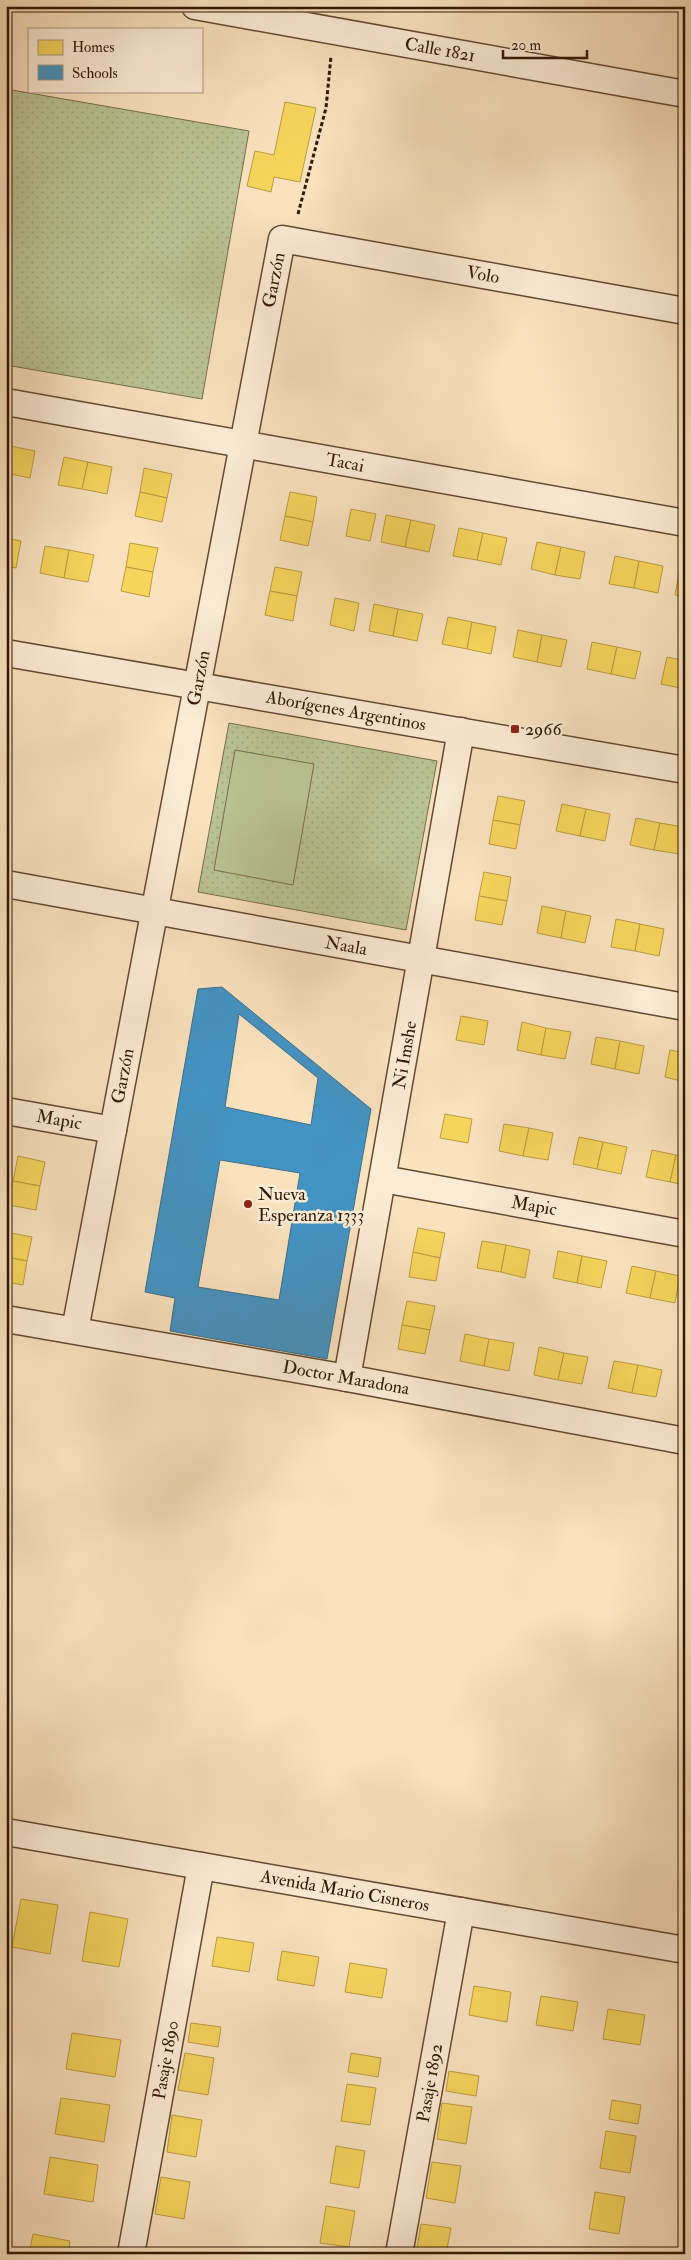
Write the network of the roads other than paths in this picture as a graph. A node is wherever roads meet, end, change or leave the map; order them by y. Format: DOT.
graph roads {
  1 [pos="195,6"];
  2 [pos="685,94"];
  3 [pos="282,239"];
  4 [pos="685,311"];
  5 [pos="6,402"];
  6 [pos="243,444"];
  7 [pos="685,523"];
  8 [pos="6,653"];
  9 [pos="198,686"];
  10 [pos="461,731"];
  11 [pos="685,770"];
  12 [pos="6,884"];
  13 [pos="154,911"];
  14 [pos="422,959"];
  15 [pos="685,1007"];
  16 [pos="6,1111"];
  17 [pos="113,1130"];
  18 [pos="383,1179"];
  19 [pos="685,1234"];
  20 [pos="6,1319"];
  21 [pos="75,1330"];
  22 [pos="347,1378"];
  23 [pos="685,1441"];
  24 [pos="6,1832"];
  25 [pos="201,1866"];
  26 [pos="461,1912"];
  27 [pos="685,1950"];
  28 [pos="131,2254"];
  29 [pos="399,2254"];
  1 -- 2 [label="street, Calle 1821"];
  3 -- 4 [label="street, Volo"];
  3 -- 6 [label="street, Garzón"];
  5 -- 6 [label="street, Tacai"];
  6 -- 7 [label="street, Tacai"];
  6 -- 9 [label="street, Garzón"];
  8 -- 9 [label="street, Aborígenes Argentinos"];
  9 -- 10 [label="street, Aborígenes Argentinos"];
  9 -- 13 [label="street, Garzón"];
  10 -- 11 [label="street, Aborígenes Argentinos"];
  10 -- 14 [label="street, Ni Imshe"];
  12 -- 13 [label="street, Naala"];
  13 -- 14 [label="street, Naala"];
  13 -- 17 [label="street, Garzón"];
  14 -- 15 [label="street, Naala"];
  14 -- 18 [label="street, Ni Imshe"];
  16 -- 17 [label="street, Mapic"];
  17 -- 21 [label="street, Garzón"];
  18 -- 19 [label="street, Mapic"];
  18 -- 22 [label="street, Ni Imshe"];
  20 -- 21 [label="street, Doctor Maradona"];
  21 -- 22 [label="street, Doctor Maradona"];
  22 -- 23 [label="street, Doctor Maradona"];
  24 -- 25 [label="street, Avenida Mario Cisneros"];
  25 -- 26 [label="street, Avenida Mario Cisneros"];
  25 -- 28 [label="street, Pasaje 1890"];
  26 -- 27 [label="street, Avenida Mario Cisneros"];
  26 -- 29 [label="street, Pasaje 1892"];
}
